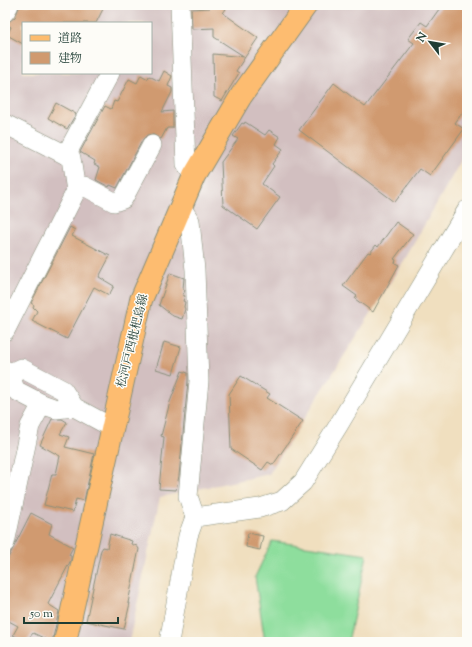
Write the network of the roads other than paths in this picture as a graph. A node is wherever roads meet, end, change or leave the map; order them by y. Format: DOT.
graph roads {
  1 [pos="9,5"];
  2 [pos="180,5"];
  3 [pos="306,5"];
  4 [pos="5,12"];
  5 [pos="109,74"];
  6 [pos="5,124"];
  7 [pos="152,145"];
  8 [pos="66,155"];
  9 [pos="194,176"];
  10 [pos="76,191"];
  11 [pos="181,207"];
  12 [pos="467,210"];
  13 [pos="5,331"];
  14 [pos="8,371"];
  15 [pos="42,404"];
  16 [pos="74,407"];
  17 [pos="113,428"];
  18 [pos="195,517"];
  19 [pos="5,543"];
  20 [pos="64,642"];
  21 [pos="169,642"];
  1 -- 4 [label="street"];
  2 -- 9 [label="street"];
  3 -- 9 [label="main road, 松河戸西枇杷島線"];
  5 -- 8 [label="street"];
  6 -- 8 [label="street"];
  7 -- 10 [label="street"];
  8 -- 10 [label="street"];
  9 -- 11 [label="main road, 松河戸西枇杷島線"];
  10 -- 13 [label="street"];
  11 -- 17 [label="main road, 松河戸西枇杷島線"];
  11 -- 18 [label="street"];
  12 -- 18 [label="street"];
  14 -- 15 [label="street"];
  14 -- 16 [label="street"];
  15 -- 16 [label="street"];
  15 -- 19 [label="street"];
  16 -- 17 [label="street"];
  17 -- 20 [label="main road, 松河戸西枇杷島線"];
  18 -- 21 [label="street"];
}
